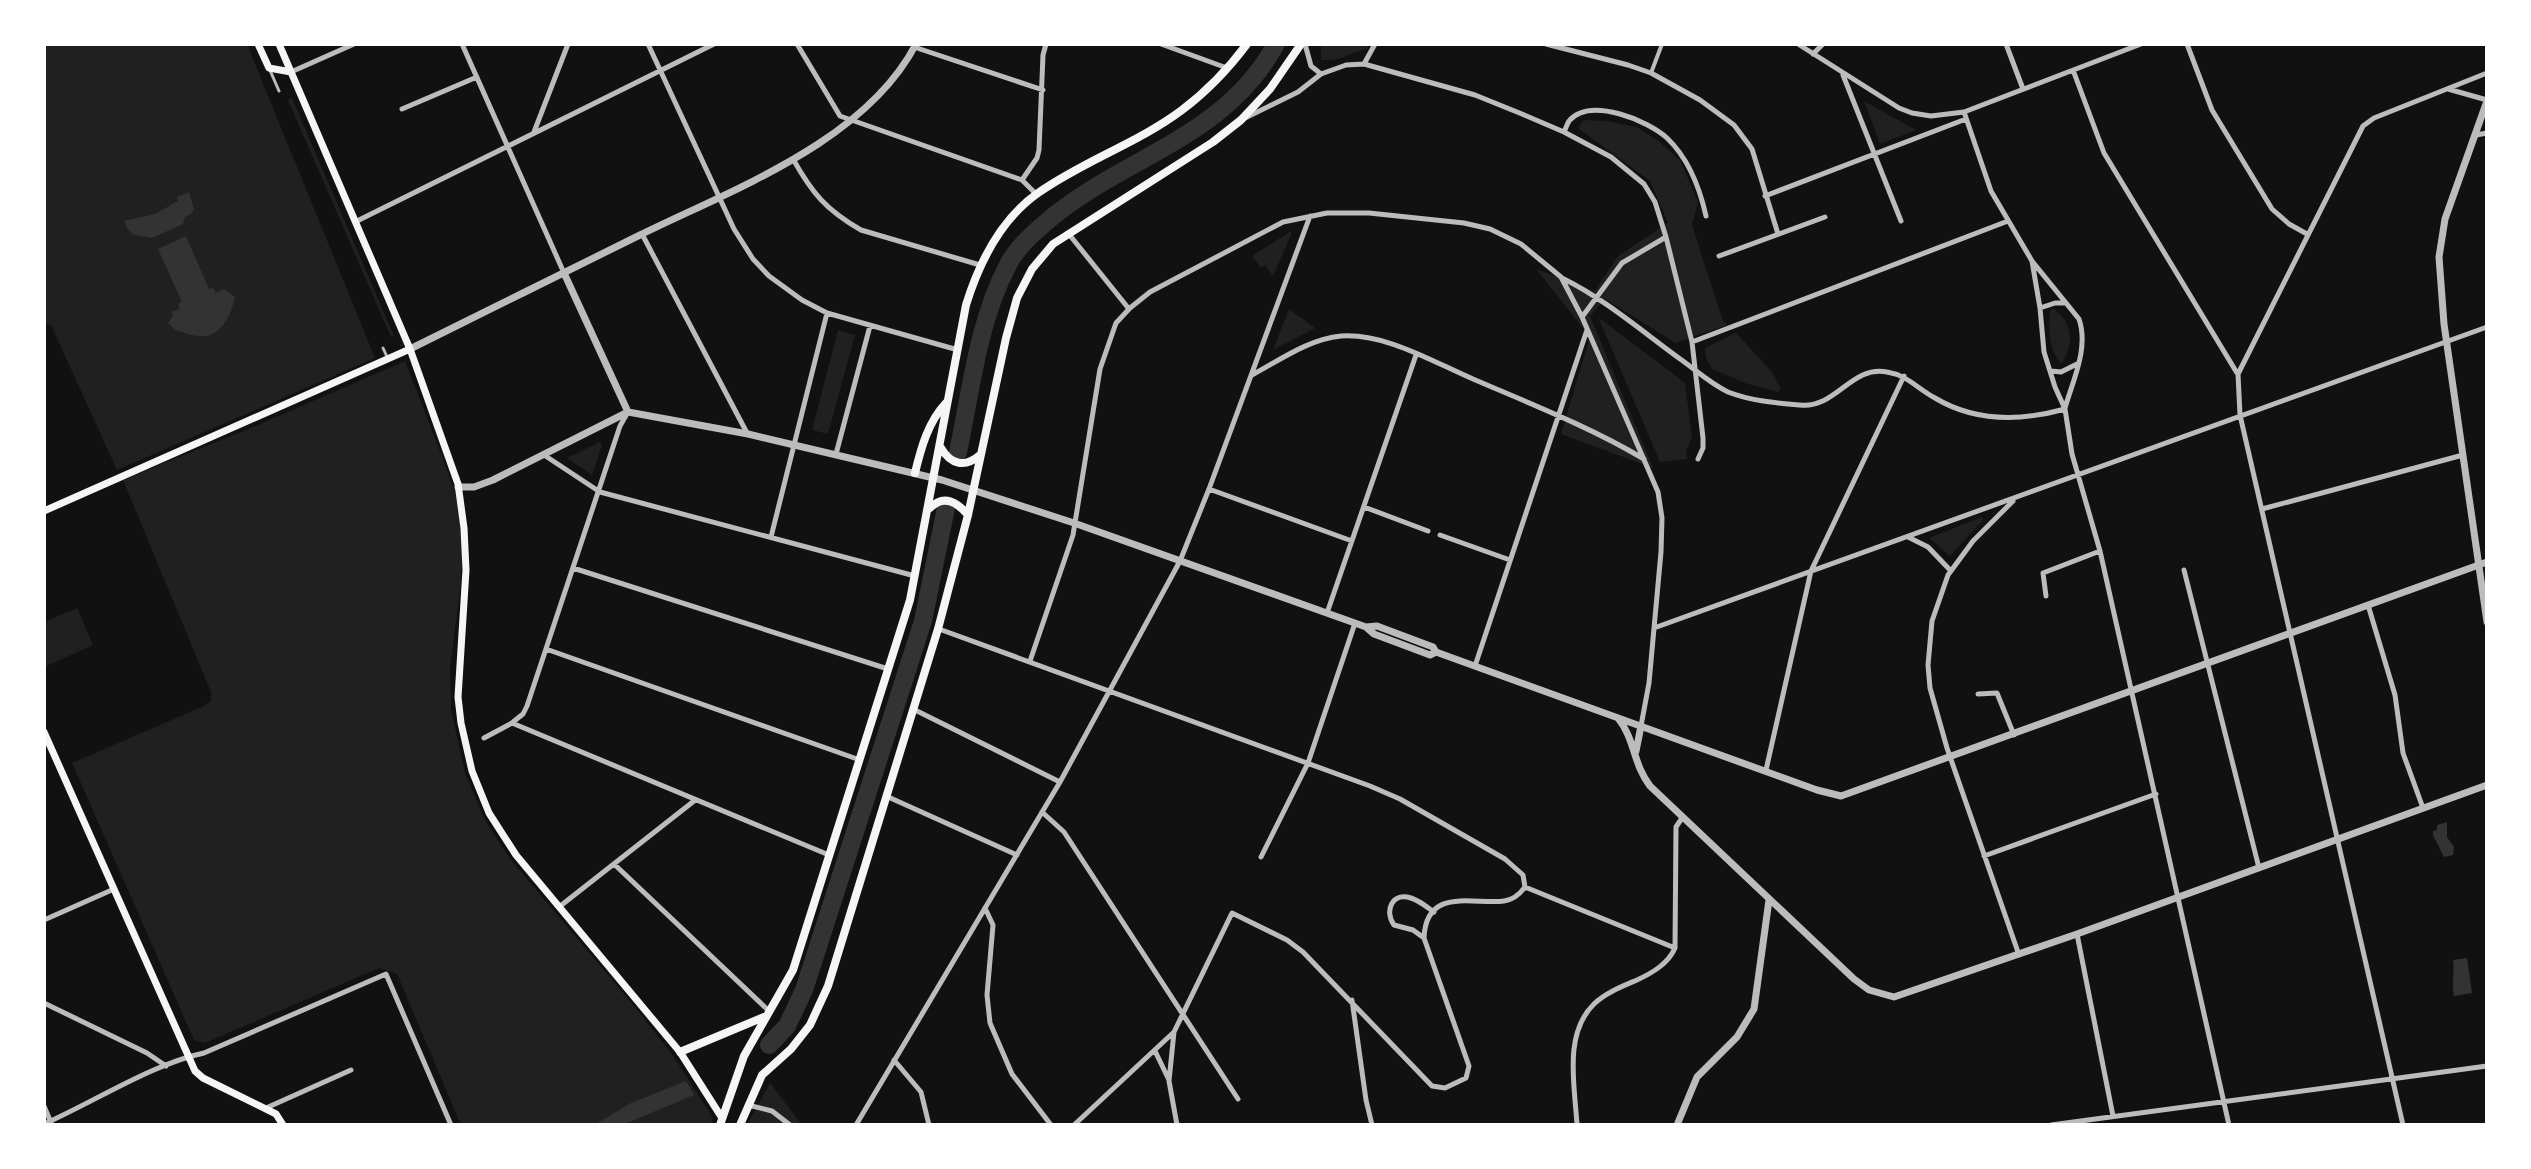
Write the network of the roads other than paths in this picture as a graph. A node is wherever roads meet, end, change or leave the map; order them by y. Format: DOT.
graph roads {
  1 [pos="258,44"];
  2 [pos="279,44"];
  3 [pos="354,44"];
  4 [pos="462,44"];
  5 [pos="568,44"];
  6 [pos="648,44"];
  7 [pos="714,44"];
  8 [pos="797,44"];
  9 [pos="1046,44"];
  10 [pos="1161,44"];
  11 [pos="1247,44"];
  12 [pos="1303,44"];
  13 [pos="1375,44"];
  14 [pos="1546,44"];
  15 [pos="1662,44"];
  16 [pos="1798,44"];
  17 [pos="1823,44"];
  18 [pos="2006,44"];
  19 [pos="2141,44"];
  20 [pos="2187,44"];
  21 [pos="915,46"];
  22 [pos="1813,54"];
  23 [pos="1364,64"];
  24 [pos="269,68"];
  25 [pos="1227,68"];
  26 [pos="2073,70"];
  27 [pos="660,71"];
  28 [pos="291,72"];
  29 [pos="1651,73"];
  30 [pos="2487,73"];
  31 [pos="1321,74"];
  32 [pos="1843,74"];
  33 [pos="477,77"];
  34 [pos="2023,89"];
  35 [pos="2447,89"];
  36 [pos="1043,90"];
  37 [pos="279,91"];
  38 [pos="2487,101"];
  39 [pos="402,109"];
  40 [pos="1965,115"];
  41 [pos="849,120"];
  42 [pos="1241,120"];
  43 [pos="1564,132"];
  44 [pos="534,133"];
  45 [pos="2487,133"];
  46 [pos="2476,135"];
  47 [pos="507,146"];
  48 [pos="1874,154"];
  49 [pos="793,159"];
  50 [pos="1022,180"];
  51 [pos="1036,194"];
  52 [pos="719,196"];
  53 [pos="1765,196"];
  54 [pos="1310,216"];
  55 [pos="1706,216"];
  56 [pos="1825,217"];
  57 [pos="357,221"];
  58 [pos="1901,221"];
  59 [pos="2008,221"];
  60 [pos="1068,233"];
  61 [pos="642,234"];
  62 [pos="1778,234"];
  63 [pos="2307,234"];
  64 [pos="1666,237"];
  65 [pos="1719,256"];
  66 [pos="2032,261"];
  67 [pos="980,265"];
  68 [pos="564,273"];
  69 [pos="1561,277"];
  70 [pos="1596,298"];
  71 [pos="2066,303"];
  72 [pos="2040,308"];
  73 [pos="1129,309"];
  74 [pos="827,313"];
  75 [pos="1582,317"];
  76 [pos="870,326"];
  77 [pos="2487,327"];
  78 [pos="1587,329"];
  79 [pos="2447,341"];
  80 [pos="1692,342"];
  81 [pos="383,348"];
  82 [pos="410,349"];
  83 [pos="959,350"];
  84 [pos="1416,355"];
  85 [pos="388,359"];
  86 [pos="2077,364"];
  87 [pos="1695,370"];
  88 [pos="2050,371"];
  89 [pos="2238,374"];
  90 [pos="1251,376"];
  91 [pos="1904,376"];
  92 [pos="947,402"];
  93 [pos="2065,409"];
  94 [pos="628,412"];
  95 [pos="2240,415"];
  96 [pos="1558,416"];
  97 [pos="748,434"];
  98 [pos="794,444"];
  99 [pos="941,448"];
  100 [pos="543,454"];
  101 [pos="836,454"];
  102 [pos="980,455"];
  103 [pos="2463,455"];
  104 [pos="1645,459"];
  105 [pos="1698,459"];
  106 [pos="915,473"];
  107 [pos="2079,475"];
  108 [pos="935,478"];
  109 [pos="458,487"];
  110 [pos="973,489"];
  111 [pos="1209,489"];
  112 [pos="600,492"];
  113 [pos="2016,498"];
  114 [pos="1364,507"];
  115 [pos="2262,509"];
  116 [pos="44,511"];
  117 [pos="927,512"];
  118 [pos="968,515"];
  119 [pos="1074,523"];
  120 [pos="1428,531"];
  121 [pos="1440,535"];
  122 [pos="1907,536"];
  123 [pos="771,537"];
  124 [pos="1352,541"];
  125 [pos="2100,551"];
  126 [pos="1510,560"];
  127 [pos="1180,561"];
  128 [pos="2483,563"];
  129 [pos="573,568"];
  130 [pos="2184,570"];
  131 [pos="1811,571"];
  132 [pos="1951,571"];
  133 [pos="915,576"];
  134 [pos="2046,596"];
  135 [pos="2367,604"];
  136 [pos="1327,613"];
  137 [pos="2487,622"];
  138 [pos="1355,623"];
  139 [pos="1654,628"];
  140 [pos="938,629"];
  141 [pos="2290,631"];
  142 [pos="546,649"];
  143 [pos="1030,661"];
  144 [pos="2207,663"];
  145 [pos="1475,666"];
  146 [pos="889,669"];
  147 [pos="1110,689"];
  148 [pos="2133,692"];
  149 [pos="1978,694"];
  150 [pos="912,709"];
  151 [pos="1617,716"];
  152 [pos="512,723"];
  153 [pos="1641,726"];
  154 [pos="44,732"];
  155 [pos="2014,735"];
  156 [pos="484,738"];
  157 [pos="1635,758"];
  158 [pos="1950,758"];
  159 [pos="861,760"];
  160 [pos="1308,763"];
  161 [pos="1766,770"];
  162 [pos="1060,782"];
  163 [pos="2487,785"];
  164 [pos="2156,794"];
  165 [pos="885,796"];
  166 [pos="694,800"];
  167 [pos="2423,808"];
  168 [pos="1042,812"];
  169 [pos="1682,818"];
  170 [pos="2338,840"];
  171 [pos="1017,855"];
  172 [pos="830,856"];
  173 [pos="1984,856"];
  174 [pos="1261,857"];
  175 [pos="614,864"];
  176 [pos="2259,868"];
  177 [pos="1525,887"];
  178 [pos="114,889"];
  179 [pos="2179,897"];
  180 [pos="1769,900"];
  181 [pos="559,907"];
  182 [pos="985,908"];
  183 [pos="1434,912"];
  184 [pos="44,920"];
  185 [pos="2077,934"];
  186 [pos="1424,938"];
  187 [pos="1675,948"];
  188 [pos="2019,955"];
  189 [pos="1352,1000"];
  190 [pos="44,1003"];
  191 [pos="767,1014"];
  192 [pos="1183,1016"];
  193 [pos="1174,1032"];
  194 [pos="1155,1051"];
  195 [pos="680,1052"];
  196 [pos="187,1057"];
  197 [pos="894,1060"];
  198 [pos="166,1066"];
  199 [pos="2487,1066"];
  200 [pos="351,1070"];
  201 [pos="2392,1079"];
  202 [pos="1169,1081"];
  203 [pos="1238,1099"];
  204 [pos="2224,1103"];
  205 [pos="747,1105"];
  206 [pos="44,1106"];
  207 [pos="265,1109"];
  208 [pos="2113,1116"];
  209 [pos="49,1123"];
  210 [pos="723,1123"];
  211 [pos="283,1125"];
  212 [pos="451,1125"];
  213 [pos="740,1125"];
  214 [pos="790,1125"];
  215 [pos="856,1125"];
  216 [pos="929,1125"];
  217 [pos="1051,1125"];
  218 [pos="1074,1125"];
  219 [pos="1177,1125"];
  220 [pos="1372,1125"];
  221 [pos="1577,1125"];
  222 [pos="1677,1125"];
  223 [pos="2051,1125"];
  224 [pos="2229,1125"];
  225 [pos="2403,1125"];
  1 -- 24 [label="main road"];
  2 -- 28 [label="main road"];
  3 -- 28 [label="street"];
  4 -- 33 [label="street"];
  5 -- 44 [label="street"];
  6 -- 27 [label="street"];
  7 -- 27 [label="street"];
  8 -- 41 [label="street"];
  9 -- 36 [label="street"];
  10 -- 25 [label="street"];
  11 -- 25 [label="main road"];
  12 -- 31 [label="street"];
  12 -- 42 [label="main road"];
  13 -- 23 [label="street"];
  14 -- 29 [label="street"];
  15 -- 29 [label="street"];
  16 -- 22 [label="street"];
  17 -- 22 [label="street"];
  18 -- 34 [label="street"];
  19 -- 26 [label="street"];
  20 -- 63 [label="street"];
  21 -- 36 [label="street"];
  21 -- 41 [label="street"];
  22 -- 32 [label="street"];
  23 -- 31 [label="street"];
  23 -- 43 [label="street"];
  24 -- 28 [label="main road"];
  24 -- 37 [label="lane"];
  25 -- 51 [label="main road"];
  26 -- 34 [label="street"];
  26 -- 89 [label="street"];
  27 -- 44 [label="street"];
  27 -- 52 [label="street"];
  28 -- 57 [label="main road"];
  29 -- 53 [label="street"];
  30 -- 35 [label="street"];
  31 -- 42 [label="street"];
  32 -- 40 [label="street"];
  32 -- 48 [label="street"];
  33 -- 39 [label="street"];
  33 -- 47 [label="street"];
  34 -- 40 [label="street"];
  35 -- 38 [label="street"];
  35 -- 63 [label="street"];
  36 -- 50 [label="street"];
  38 -- 46 [label="street"];
  40 -- 48 [label="street"];
  40 -- 59 [label="street"];
  41 -- 49 [label="street"];
  41 -- 50 [label="street"];
  42 -- 60 [label="main road"];
  43 -- 55 [label="street"];
  43 -- 64 [label="street"];
  44 -- 47 [label="street"];
  45 -- 46 [label="street"];
  46 -- 79 [label="street"];
  47 -- 57 [label="street"];
  47 -- 68 [label="street"];
  48 -- 53 [label="street"];
  48 -- 58 [label="street"];
  49 -- 52 [label="street"];
  49 -- 67 [label="street"];
  50 -- 51 [label="street"];
  51 -- 67 [label="main road"];
  52 -- 61 [label="street"];
  52 -- 74 [label="street"];
  53 -- 62 [label="street"];
  54 -- 69 [label="street"];
  54 -- 73 [label="street"];
  54 -- 90 [label="street"];
  56 -- 62 [label="street"];
  57 -- 82 [label="main road"];
  59 -- 66 [label="street"];
  59 -- 80 [label="street"];
  60 -- 73 [label="street"];
  60 -- 102 [label="main road"];
  61 -- 68 [label="street"];
  61 -- 97 [label="street"];
  62 -- 65 [label="street"];
  63 -- 89 [label="street"];
  64 -- 70 [label="street"];
  64 -- 80 [label="street"];
  66 -- 71 [label="street"];
  66 -- 72 [label="street"];
  67 -- 83 [label="main road"];
  68 -- 82 [label="street"];
  68 -- 94 [label="street"];
  69 -- 70 [label="street"];
  69 -- 75 [label="street"];
  70 -- 75 [label="street"];
  70 -- 87 [label="street"];
  71 -- 72 [label="street"];
  71 -- 86 [label="street"];
  72 -- 88 [label="street"];
  73 -- 119 [label="street"];
  74 -- 76 [label="street"];
  74 -- 98 [label="street"];
  75 -- 78 [label="street"];
  76 -- 83 [label="street"];
  76 -- 101 [label="street"];
  77 -- 79 [label="street"];
  78 -- 96 [label="street"];
  78 -- 104 [label="street"];
  79 -- 95 [label="street"];
  79 -- 103 [label="street"];
  80 -- 87 [label="street"];
  81 -- 85 [label="lane"];
  82 -- 85 [label="main road"];
  82 -- 109 [label="main road"];
  83 -- 92 [label="main road"];
  84 -- 90 [label="street"];
  84 -- 96 [label="street"];
  84 -- 114 [label="street"];
  85 -- 116 [label="main road"];
  86 -- 88 [label="street"];
  86 -- 93 [label="street"];
  87 -- 91 [label="street"];
  87 -- 105 [label="street"];
  88 -- 93 [label="street"];
  89 -- 95 [label="street"];
  90 -- 111 [label="street"];
  91 -- 93 [label="street"];
  91 -- 131 [label="street"];
  92 -- 99 [label="main road"];
  92 -- 106 [label="main road"];
  93 -- 107 [label="street"];
  94 -- 97 [label="street"];
  94 -- 100 [label="street"];
  94 -- 112 [label="street"];
  95 -- 107 [label="street"];
  95 -- 115 [label="street"];
  96 -- 104 [label="street"];
  96 -- 126 [label="street"];
  97 -- 98 [label="street"];
  98 -- 101 [label="street"];
  98 -- 123 [label="street"];
  99 -- 102 [label="main road"];
  99 -- 108 [label="main road"];
  100 -- 109 [label="street"];
  100 -- 112 [label="street"];
  101 -- 106 [label="street"];
  102 -- 110 [label="main road"];
  103 -- 115 [label="street"];
  103 -- 128 [label="street"];
  104 -- 139 [label="street"];
  106 -- 108 [label="street"];
  107 -- 113 [label="street"];
  107 -- 125 [label="street"];
  108 -- 110 [label="street"];
  108 -- 117 [label="main road"];
  109 -- 181 [label="main road"];
  110 -- 118 [label="main road"];
  110 -- 119 [label="street"];
  111 -- 124 [label="street"];
  111 -- 127 [label="street"];
  112 -- 123 [label="street"];
  112 -- 129 [label="street"];
  113 -- 122 [label="street"];
  113 -- 132 [label="street"];
  114 -- 120 [label="street"];
  114 -- 124 [label="street"];
  115 -- 141 [label="street"];
  117 -- 118 [label="main road"];
  117 -- 133 [label="main road"];
  118 -- 140 [label="main road"];
  119 -- 127 [label="street"];
  119 -- 143 [label="street"];
  121 -- 126 [label="street"];
  122 -- 131 [label="street"];
  122 -- 132 [label="street"];
  123 -- 133 [label="street"];
  124 -- 136 [label="street"];
  125 -- 134 [label="street"];
  125 -- 148 [label="street"];
  126 -- 145 [label="street"];
  127 -- 136 [label="street"];
  127 -- 147 [label="street"];
  128 -- 135 [label="street"];
  128 -- 137 [label="street"];
  129 -- 142 [label="street"];
  129 -- 146 [label="street"];
  130 -- 144 [label="street"];
  131 -- 139 [label="street"];
  131 -- 161 [label="street"];
  132 -- 158 [label="street"];
  133 -- 146 [label="main road"];
  135 -- 141 [label="street"];
  135 -- 167 [label="street"];
  136 -- 138 [label="street"];
  138 -- 145 [label="street"];
  138 -- 160 [label="street"];
  139 -- 153 [label="street"];
  140 -- 143 [label="street"];
  140 -- 150 [label="main road"];
  141 -- 144 [label="street"];
  141 -- 170 [label="street"];
  142 -- 152 [label="street"];
  142 -- 159 [label="street"];
  143 -- 147 [label="street"];
  144 -- 148 [label="street"];
  144 -- 176 [label="street"];
  145 -- 151 [label="street"];
  146 -- 159 [label="main road"];
  147 -- 160 [label="street"];
  147 -- 162 [label="street"];
  148 -- 155 [label="street"];
  148 -- 164 [label="street"];
  149 -- 155 [label="street"];
  150 -- 162 [label="street"];
  150 -- 165 [label="main road"];
  151 -- 153 [label="street"];
  151 -- 157 [label="street"];
  152 -- 156 [label="street"];
  152 -- 166 [label="street"];
  153 -- 157 [label="street"];
  153 -- 161 [label="street"];
  154 -- 178 [label="main road"];
  155 -- 158 [label="street"];
  157 -- 169 [label="street"];
  158 -- 161 [label="street"];
  158 -- 173 [label="street"];
  159 -- 172 [label="main road"];
  160 -- 174 [label="street"];
  160 -- 177 [label="street"];
  162 -- 168 [label="street"];
  163 -- 167 [label="street"];
  164 -- 173 [label="street"];
  164 -- 179 [label="street"];
  165 -- 171 [label="street"];
  165 -- 205 [label="main road"];
  166 -- 172 [label="street"];
  166 -- 175 [label="street"];
  167 -- 170 [label="street"];
  168 -- 171 [label="street"];
  168 -- 192 [label="street"];
  169 -- 180 [label="street"];
  169 -- 187 [label="street"];
  170 -- 176 [label="street"];
  170 -- 201 [label="street"];
  171 -- 182 [label="street"];
  172 -- 191 [label="main road"];
  173 -- 188 [label="street"];
  175 -- 181 [label="street"];
  175 -- 191 [label="street"];
  176 -- 179 [label="street"];
  177 -- 183 [label="street"];
  177 -- 187 [label="street"];
  178 -- 184 [label="street"];
  178 -- 196 [label="main road"];
  179 -- 185 [label="street"];
  179 -- 204 [label="street"];
  180 -- 188 [label="street"];
  180 -- 222 [label="street"];
  181 -- 195 [label="main road"];
  182 -- 197 [label="street"];
  182 -- 217 [label="street"];
  183 -- 186 [label="street"];
  183 -- 186 [label="street"];
  185 -- 188 [label="street"];
  185 -- 208 [label="street"];
  186 -- 189 [label="street"];
  187 -- 221 [label="street"];
  189 -- 192 [label="street"];
  189 -- 220 [label="street"];
  190 -- 198 [label="street"];
  191 -- 195 [label="main road"];
  191 -- 210 [label="main road"];
  192 -- 193 [label="street"];
  192 -- 203 [label="street"];
  193 -- 194 [label="street"];
  193 -- 202 [label="street"];
  194 -- 202 [label="street"];
  194 -- 218 [label="street"];
  195 -- 210 [label="main road"];
  196 -- 198 [label="street"];
  196 -- 207 [label="main road"];
  196 -- 212 [label="street"];
  197 -- 215 [label="street"];
  197 -- 216 [label="street"];
  198 -- 209 [label="street"];
  199 -- 201 [label="street"];
  200 -- 207 [label="street"];
  201 -- 204 [label="street"];
  201 -- 225 [label="street"];
  202 -- 219 [label="street"];
  204 -- 208 [label="street"];
  204 -- 224 [label="street"];
  205 -- 213 [label="main road"];
  205 -- 214 [label="street"];
  206 -- 209 [label="street"];
  207 -- 211 [label="main road"];
  208 -- 223 [label="street"];
}
